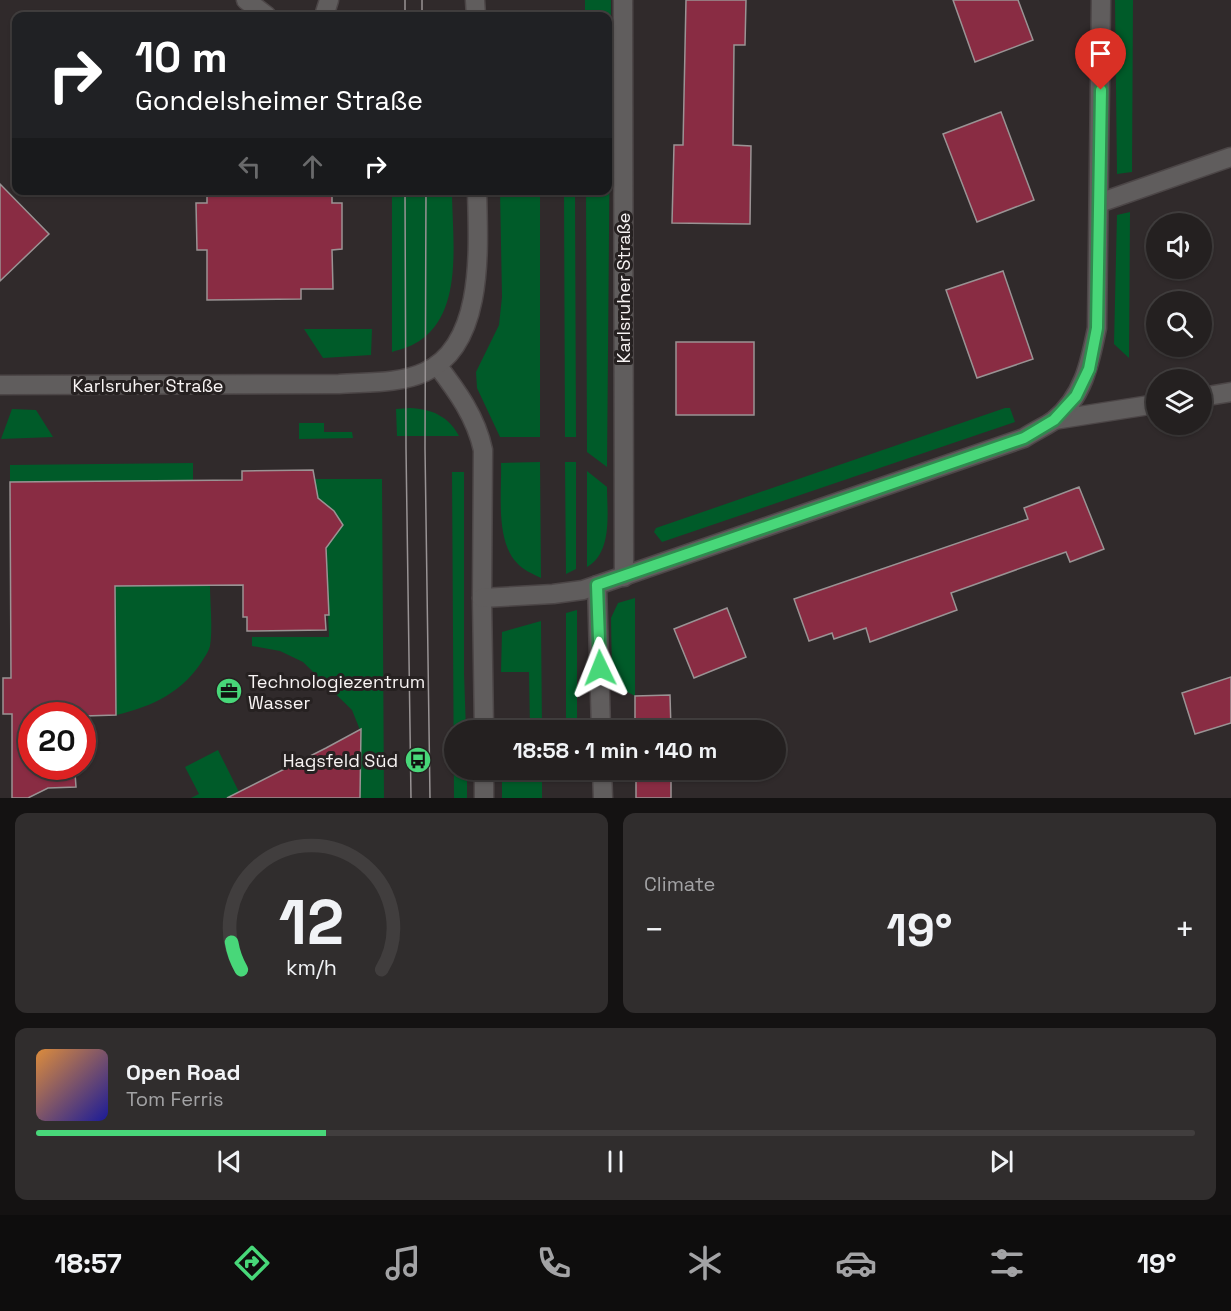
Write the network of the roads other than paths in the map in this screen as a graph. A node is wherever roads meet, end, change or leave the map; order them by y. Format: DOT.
graph roads {
  1 [pos="246,0"];
  2 [pos="623,0"];
  3 [pos="1101,0"];
  4 [pos="262,12"];
  5 [pos="1231,157"];
  6 [pos="477,195"];
  7 [pos="1100,202"];
  8 [pos="437,365"];
  9 [pos="0,385"];
  10 [pos="1231,392"];
  11 [pos="1212,395"];
  12 [pos="1146,406"];
  13 [pos="1054,420"];
  14 [pos="624,577"];
  15 [pos="597,585"];
  16 [pos="482,598"];
  17 [pos="484,720"];
  18 [pos="601,720"];
  19 [pos="484,780"];
  20 [pos="602,780"];
  21 [pos="484,798"];
  22 [pos="603,798"];
  1 -- 4 [label="street"];
  2 -- 14 [label="street, Karlsruher Straße"];
  3 -- 7 [label="street"];
  5 -- 7 [label="street"];
  6 -- 8 [label="street, Karlsruher Straße"];
  7 -- 13 [label="street"];
  8 -- 9 [label="street, Karlsruher Straße"];
  8 -- 16 [label="street"];
  10 -- 11 [label="street"];
  12 -- 13 [label="street"];
  13 -- 14 [label="street"];
  14 -- 15 [label="street"];
  15 -- 16 [label="street"];
  15 -- 18 [label="street"];
  16 -- 17 [label="street"];
  19 -- 21 [label="street"];
  20 -- 22 [label="street"];
}
